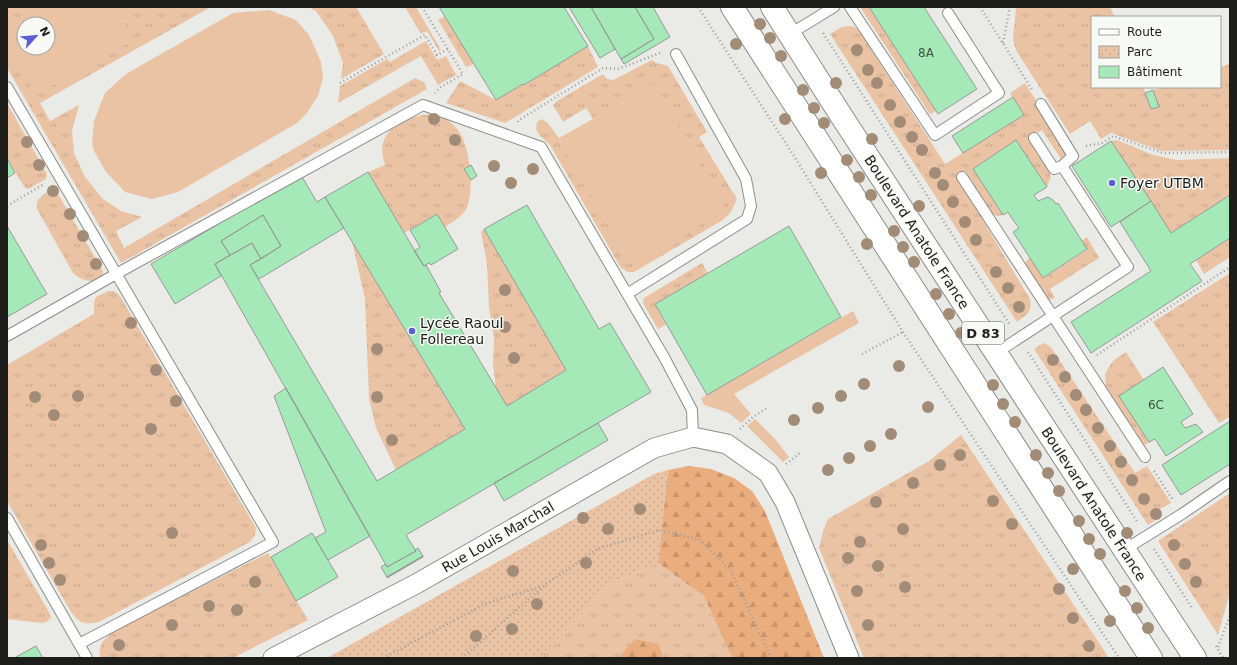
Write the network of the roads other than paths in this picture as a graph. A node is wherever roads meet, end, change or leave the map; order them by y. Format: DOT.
graph roads {
  1 [pos="732,7"];
  2 [pos="772,7"];
  3 [pos="834,7"];
  4 [pos="850,7"];
  5 [pos="948,13"];
  6 [pos="790,34"];
  7 [pos="676,54"];
  8 [pos="7,87"];
  9 [pos="1041,104"];
  10 [pos="1034,138"];
  11 [pos="1062,166"];
  12 [pos="962,177"];
  13 [pos="116,274"];
  14 [pos="627,294"];
  15 [pos="1053,315"];
  16 [pos="7,336"];
  17 [pos="996,353"];
  18 [pos="693,437"];
  19 [pos="1145,457"];
  20 [pos="1230,481"];
  21 [pos="7,518"];
  22 [pos="1124,550"];
  23 [pos="79,644"];
  24 [pos="87,658"];
  25 [pos="273,658"];
  26 [pos="849,658"];
  27 [pos="1152,658"];
  28 [pos="1195,658"];
  1 -- 27 [label="main road, D 83"];
  2 -- 6 [label="main road, Boulevard Anatole France / D 83"];
  3 -- 6 [label="lane"];
  4 -- 5 [label="lane"];
  6 -- 17 [label="main road, Boulevard Anatole France / D 83"];
  7 -- 14 [label="lane"];
  8 -- 13 [label="lane"];
  9 -- 11 [label="lane"];
  10 -- 11 [label="lane"];
  11 -- 15 [label="lane"];
  12 -- 15 [label="lane"];
  13 -- 14 [label="lane"];
  13 -- 16 [label="lane"];
  13 -- 23 [label="lane"];
  14 -- 18 [label="lane"];
  15 -- 17 [label="lane"];
  15 -- 19 [label="lane"];
  17 -- 22 [label="main road, Boulevard Anatole France / D 83"];
  18 -- 25 [label="street, Rue Louis Marchal"];
  18 -- 26 [label="street, Rue Louis Marchal"];
  20 -- 22 [label="lane"];
  21 -- 23 [label="lane"];
  22 -- 28 [label="main road, Boulevard Anatole France / D 83"];
  23 -- 24 [label="lane"];
}
